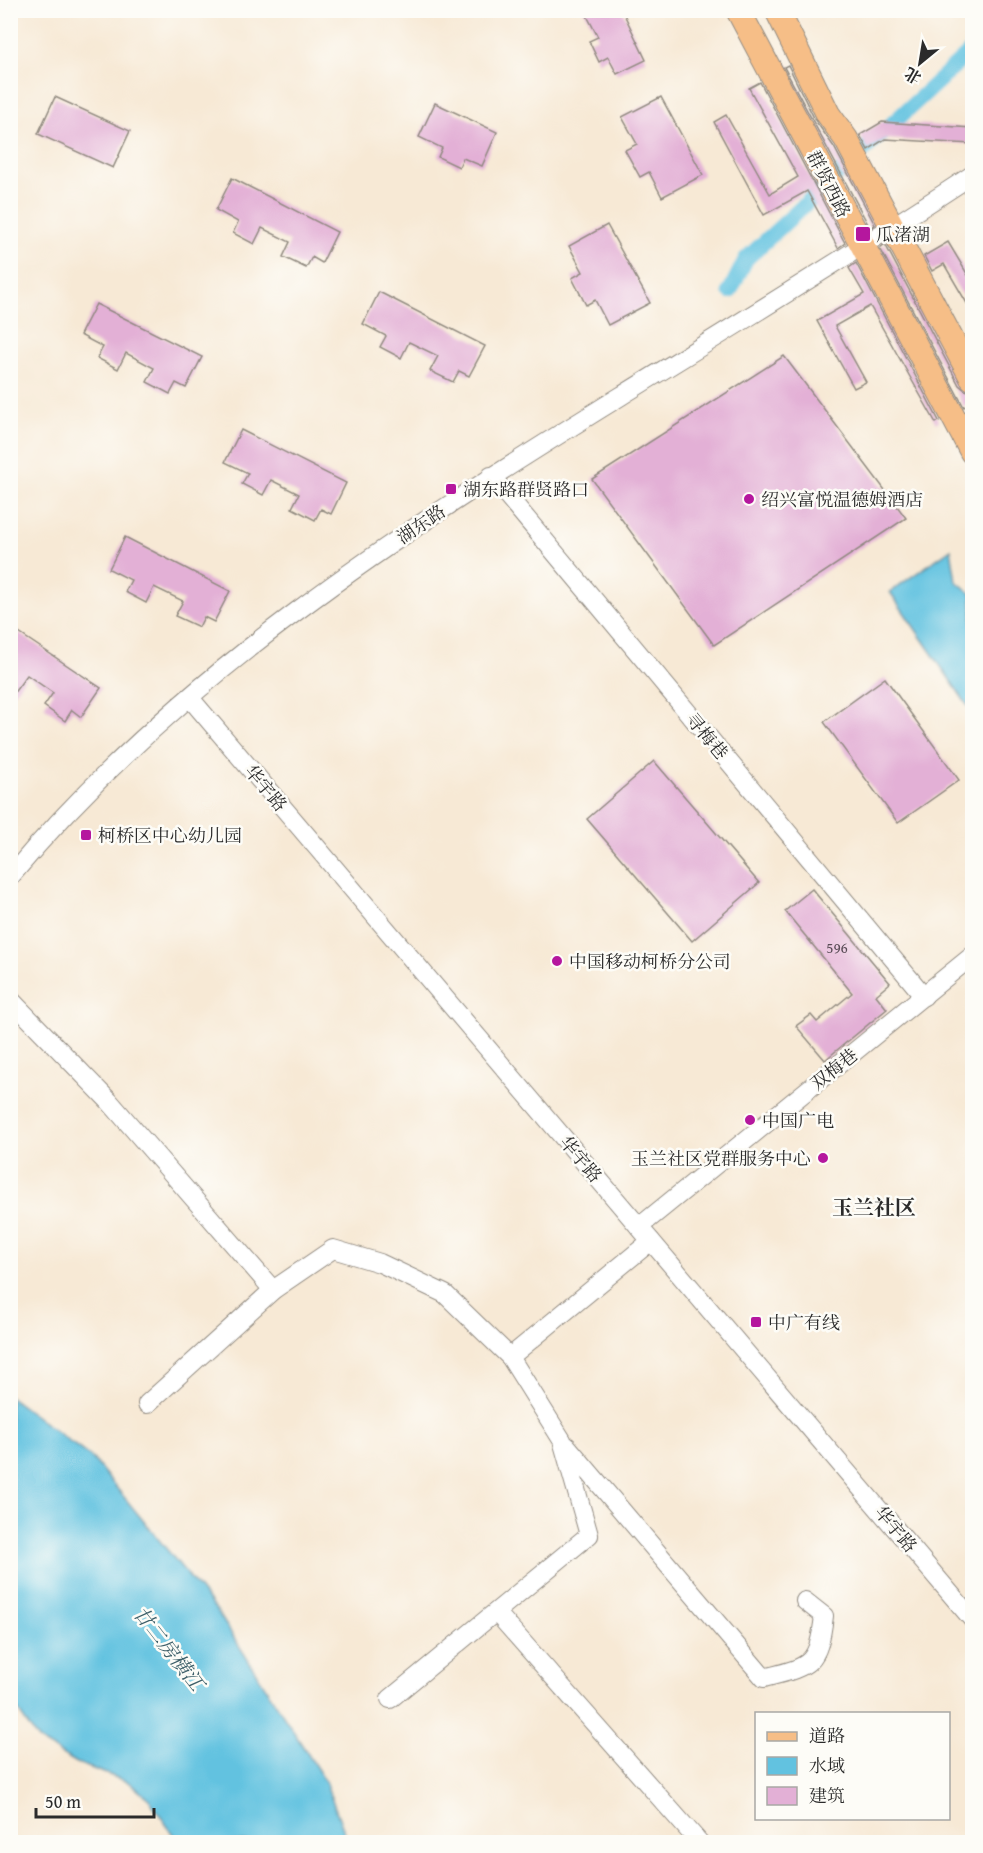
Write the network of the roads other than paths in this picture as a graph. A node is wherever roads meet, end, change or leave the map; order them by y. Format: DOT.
graph roads {
  1 [pos="738,10"];
  2 [pos="777,10"];
  3 [pos="972,175"];
  4 [pos="892,229"];
  5 [pos="863,247"];
  6 [pos="972,378"];
  7 [pos="972,452"];
  8 [pos="490,476"];
  9 [pos="190,698"];
  10 [pos="10,877"];
  11 [pos="972,956"];
  12 [pos="924,996"];
  13 [pos="10,999"];
  14 [pos="639,1227"];
  15 [pos="651,1241"];
  16 [pos="273,1290"];
  17 [pos="510,1358"];
  18 [pos="147,1404"];
  19 [pos="561,1440"];
  20 [pos="805,1600"];
  21 [pos="496,1612"];
  22 [pos="972,1619"];
  23 [pos="390,1700"];
  24 [pos="699,1842"];
  1 -- 5 [label="main road, 群贤西路"];
  2 -- 4 [label="main road, 群贤西路"];
  3 -- 4 [label="street, 湖东路"];
  4 -- 5 [label="street, 湖东路"];
  4 -- 6 [label="main road, 群贤西路"];
  5 -- 7 [label="main road, 群贤西路"];
  5 -- 8 [label="street, 湖东路"];
  8 -- 9 [label="street, 湖东路"];
  8 -- 12 [label="street, 寻梅巷"];
  9 -- 10 [label="street, 湖东路"];
  9 -- 14 [label="street, 华宇路"];
  11 -- 12 [label="street, 双梅巷"];
  12 -- 14 [label="street, 双梅巷"];
  13 -- 16 [label="street"];
  14 -- 15 [label="street, 华宇路"];
  15 -- 17 [label="street"];
  15 -- 22 [label="street, 华宇路"];
  16 -- 17 [label="street"];
  16 -- 18 [label="street"];
  17 -- 19 [label="street"];
  19 -- 20 [label="street"];
  19 -- 21 [label="street"];
  21 -- 23 [label="street"];
  21 -- 24 [label="street"];
}
